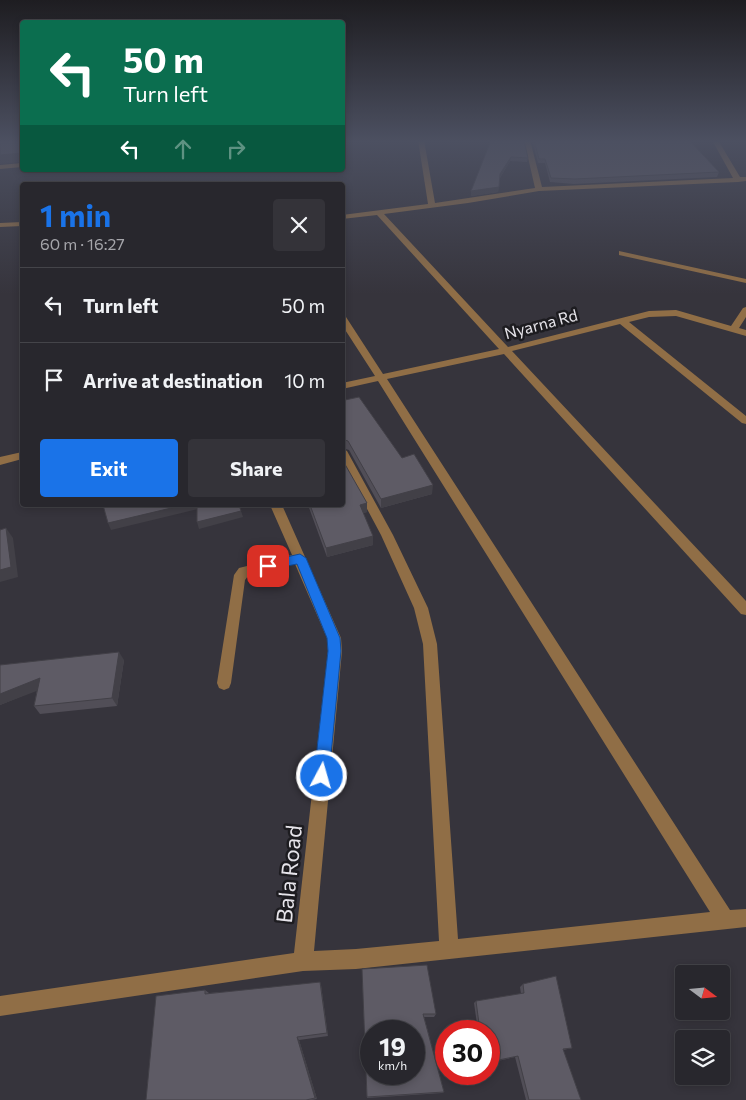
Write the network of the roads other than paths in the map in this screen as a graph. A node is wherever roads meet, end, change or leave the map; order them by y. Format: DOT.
graph roads {
  1 [pos="430,191"];
  2 [pos="524,191"];
  3 [pos="432,206"];
  4 [pos="379,213"];
  5 [pos="345,217"];
  6 [pos="20,224"];
  7 [pos="0,225"];
  8 [pos="622,253"];
  9 [pos="746,281"];
  10 [pos="746,310"];
  11 [pos="621,320"];
  12 [pos="345,322"];
  13 [pos="734,329"];
  14 [pos="746,334"];
  15 [pos="507,350"];
  16 [pos="380,377"];
  17 [pos="345,385"];
  18 [pos="746,420"];
  19 [pos="20,456"];
  20 [pos="345,457"];
  21 [pos="0,461"];
  22 [pos="277,507"];
  23 [pos="300,558"];
  24 [pos="746,610"];
  25 [pos="224,683"];
  26 [pos="746,918"];
  27 [pos="725,919"];
  28 [pos="450,949"];
  29 [pos="303,960"];
  30 [pos="0,1006"];
  1 -- 3 [label="street"];
  2 -- 3 [label="street"];
  3 -- 4 [label="street"];
  4 -- 5 [label="street"];
  4 -- 15 [label="street"];
  6 -- 7 [label="street"];
  8 -- 9 [label="street"];
  10 -- 13 [label="street"];
  11 -- 13 [label="street, Nyarna Rd"];
  11 -- 15 [label="street, Nyarna Rd"];
  11 -- 18 [label="street"];
  12 -- 16 [label="street"];
  13 -- 14 [label="street, Nyarna Rd"];
  15 -- 16 [label="street, Nyarna Rd"];
  15 -- 24 [label="street"];
  16 -- 17 [label="street, Nyarna Rd"];
  16 -- 27 [label="street"];
  19 -- 21 [label="street"];
  20 -- 28 [label="street"];
  22 -- 23 [label="street, Bala Road"];
  23 -- 25 [label="street"];
  23 -- 29 [label="street, Bala Road"];
  26 -- 27 [label="street"];
  27 -- 28 [label="street"];
  28 -- 29 [label="street"];
  29 -- 30 [label="street"];
}
